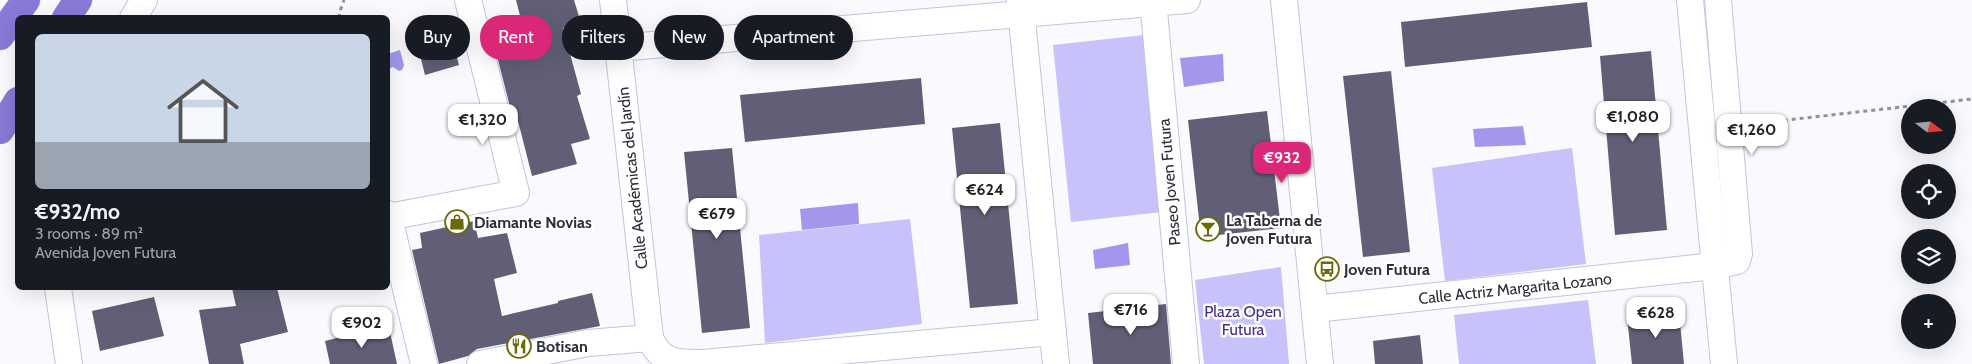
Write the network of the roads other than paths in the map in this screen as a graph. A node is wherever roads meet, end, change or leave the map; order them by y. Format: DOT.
graph roads {
  1 [pos="26,0"];
  2 [pos="78,0"];
  3 [pos="144,0"];
  4 [pos="468,0"];
  5 [pos="613,0"];
  6 [pos="1187,0"];
  7 [pos="1284,0"];
  8 [pos="1690,0"];
  9 [pos="1718,0"];
  10 [pos="1153,1"];
  11 [pos="1021,7"];
  12 [pos="15,15"];
  13 [pos="15,15"];
  14 [pos="69,15"];
  15 [pos="135,15"];
  16 [pos="614,15"];
  17 [pos="0,36"];
  18 [pos="644,45"];
  19 [pos="618,60"];
  20 [pos="15,90"];
  21 [pos="15,106"];
  22 [pos="0,109"];
  23 [pos="0,130"];
  24 [pos="390,216"];
  25 [pos="390,224"];
  26 [pos="1714,266"];
  27 [pos="63,290"];
  28 [pos="1315,309"];
  29 [pos="1053,332"];
  30 [pos="654,346"];
  31 [pos="69,364"];
  32 [pos="424,364"];
  33 [pos="480,364"];
  34 [pos="1056,364"];
  35 [pos="1186,364"];
  36 [pos="1320,364"];
  37 [pos="1724,364"];
  1 -- 12 [label="highway"];
  2 -- 14 [label="highway"];
  3 -- 15 [label="street"];
  4 -- 24 [label="street"];
  5 -- 16 [label="street, Calle Académicas del Jardín"];
  6 -- 10 [label="street"];
  7 -- 28 [label="street"];
  8 -- 26 [label="street"];
  9 -- 26 [label="street, Calle Actriz Margarita Lozano"];
  10 -- 11 [label="street"];
  10 -- 35 [label="street, Paseo Joven Futura"];
  11 -- 18 [label="street"];
  11 -- 29 [label="street"];
  13 -- 17 [label="highway"];
  19 -- 30 [label="street, Calle Académicas del Jardín"];
  20 -- 22 [label="highway"];
  21 -- 23 [label="highway"];
  25 -- 32 [label="street"];
  26 -- 28 [label="street, Calle Actriz Margarita Lozano"];
  26 -- 37 [label="street"];
  27 -- 31 [label="street"];
  28 -- 36 [label="street"];
  29 -- 30 [label="street"];
  29 -- 34 [label="street"];
  30 -- 33 [label="street"];
}
